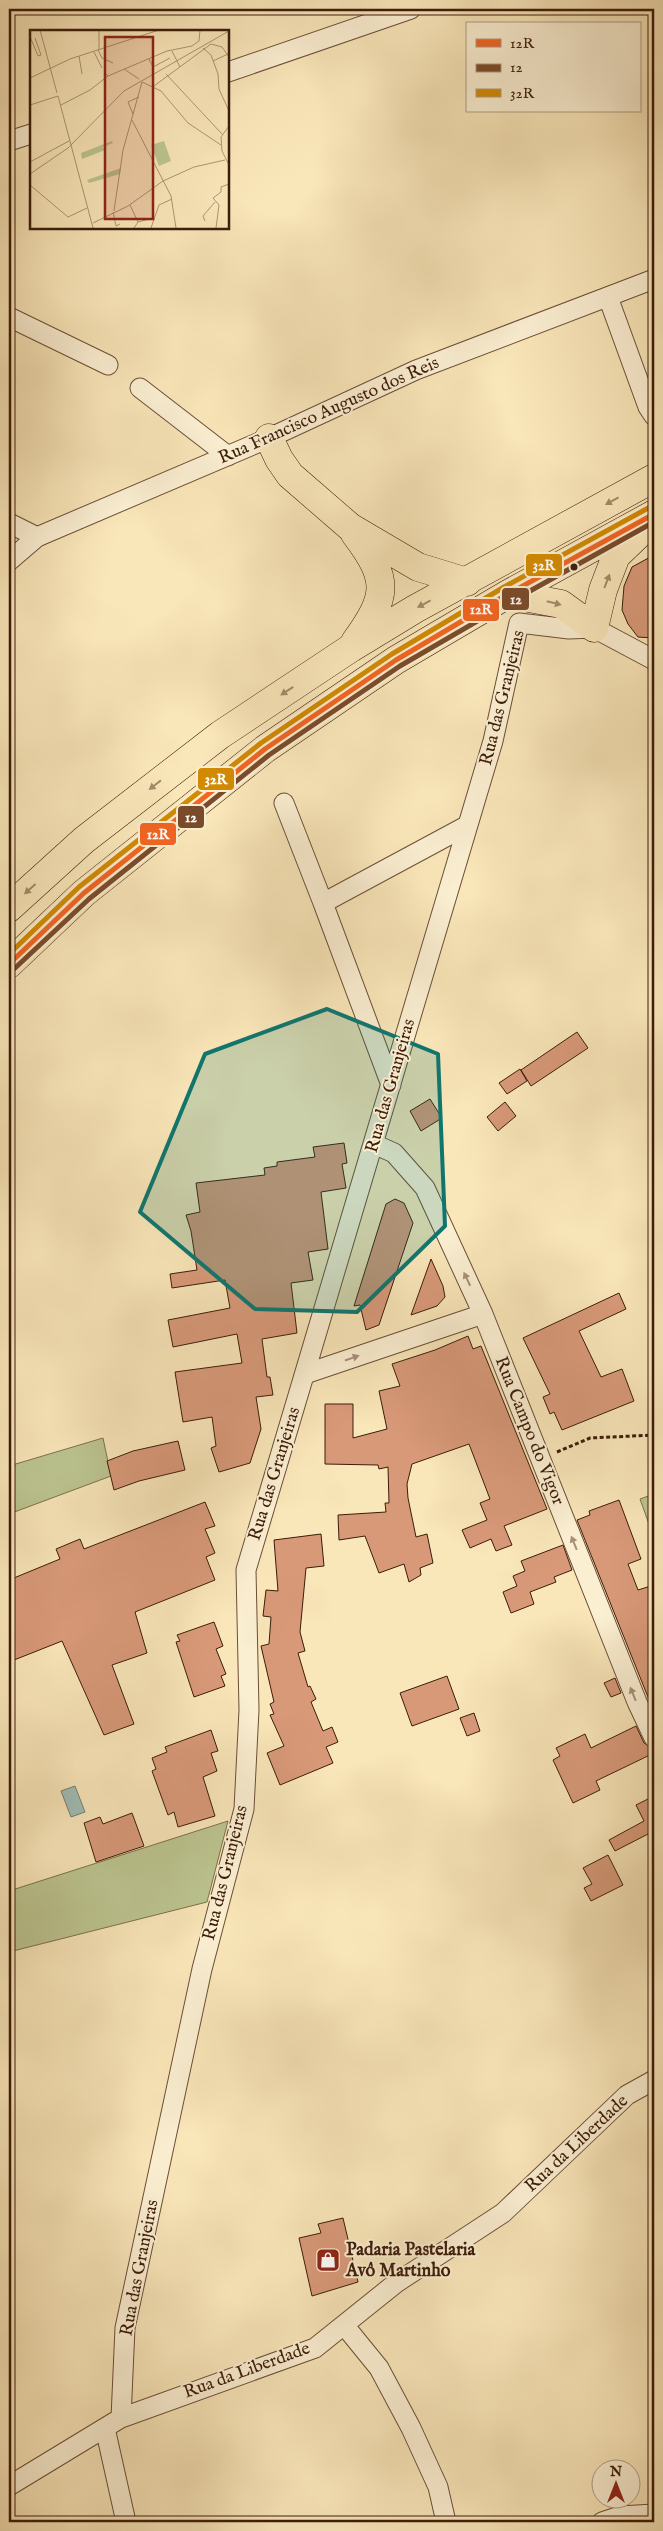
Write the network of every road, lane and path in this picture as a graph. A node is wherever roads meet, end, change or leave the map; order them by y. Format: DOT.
graph roads {
  1 [pos="411,9"];
  2 [pos="229,72"];
  3 [pos="30,134"];
  4 [pos="9,141"];
  5 [pos="654,279"];
  6 [pos="608,297"];
  7 [pos="9,317"];
  8 [pos="108,364"];
  9 [pos="140,388"];
  10 [pos="654,416"];
  11 [pos="269,438"];
  12 [pos="228,456"];
  13 [pos="654,478"];
  14 [pos="654,514"];
  15 [pos="654,520"];
  16 [pos="9,523"];
  17 [pos="350,527"];
  18 [pos="37,537"];
  19 [pos="9,561"];
  20 [pos="467,582"];
  21 [pos="508,594"];
  22 [pos="594,628"];
  23 [pos="351,648"];
  24 [pos="654,660"];
  25 [pos="284,802"];
  26 [pos="468,825"];
  27 [pos="323,903"];
  28 [pos="9,908"];
  29 [pos="9,964"];
  30 [pos="391,1085"];
  31 [pos="374,1144"];
  32 [pos="483,1314"];
  33 [pos="306,1374"];
  34 [pos="654,1435"];
  35 [pos="540,1458"];
  36 [pos="654,1738"];
  37 [pos="654,2080"];
  38 [pos="344,2325"];
  39 [pos="121,2418"];
  40 [pos="105,2428"];
  41 [pos="9,2486"];
  42 [pos="654,2514"];
  43 [pos="126,2522"];
  44 [pos="446,2522"];
  45 [pos="602,2522"];
  1 -- 2 [label="street"];
  3 -- 4 [label="street"];
  5 -- 6 [label="street, Rua Francisco Augusto dos Reis"];
  6 -- 10 [label="street"];
  6 -- 11 [label="street, Rua Francisco Augusto dos Reis"];
  7 -- 8 [label="street"];
  9 -- 12 [label="street"];
  11 -- 12 [label="street, Rua Francisco Augusto dos Reis"];
  11 -- 17 [label="highway"];
  12 -- 18 [label="street, Rua Francisco Augusto dos Reis"];
  13 -- 20 [label="highway, one-way"];
  14 -- 21 [label="highway"];
  22 -- 15 [label="highway, one-way"];
  16 -- 18 [label="street"];
  17 -- 20 [label="highway"];
  17 -- 23 [label="highway"];
  18 -- 19 [label="street, Rua Francisco Augusto dos Reis"];
  20 -- 23 [label="highway, one-way"];
  21 -- 22 [label="highway, one-way"];
  21 -- 29 [label="highway"];
  22 -- 24 [label="street"];
  22 -- 26 [label="street, Rua das Granjeiras"];
  23 -- 28 [label="highway, one-way"];
  25 -- 27 [label="street"];
  26 -- 27 [label="street"];
  26 -- 30 [label="street, Rua das Granjeiras"];
  27 -- 30 [label="street"];
  30 -- 31 [label="street, Rua das Granjeiras"];
  32 -- 31 [label="street, Rua Campo do Vigor, one-way"];
  31 -- 33 [label="street, Rua das Granjeiras"];
  33 -- 32 [label="street, one-way"];
  32 -- 35 [label="street, Rua Campo do Vigor"];
  33 -- 39 [label="street, Rua das Granjeiras"];
  34 -- 35 [label="path"];
  36 -- 35 [label="street, Rua Campo do Vigor, one-way"];
  37 -- 38 [label="street, Rua da Liberdade"];
  38 -- 39 [label="street, Rua da Liberdade"];
  38 -- 44 [label="street"];
  39 -- 40 [label="street, Rua da Liberdade"];
  40 -- 41 [label="street, Rua da Liberdade"];
  40 -- 43 [label="street"];
  42 -- 45 [label="street"];
}
